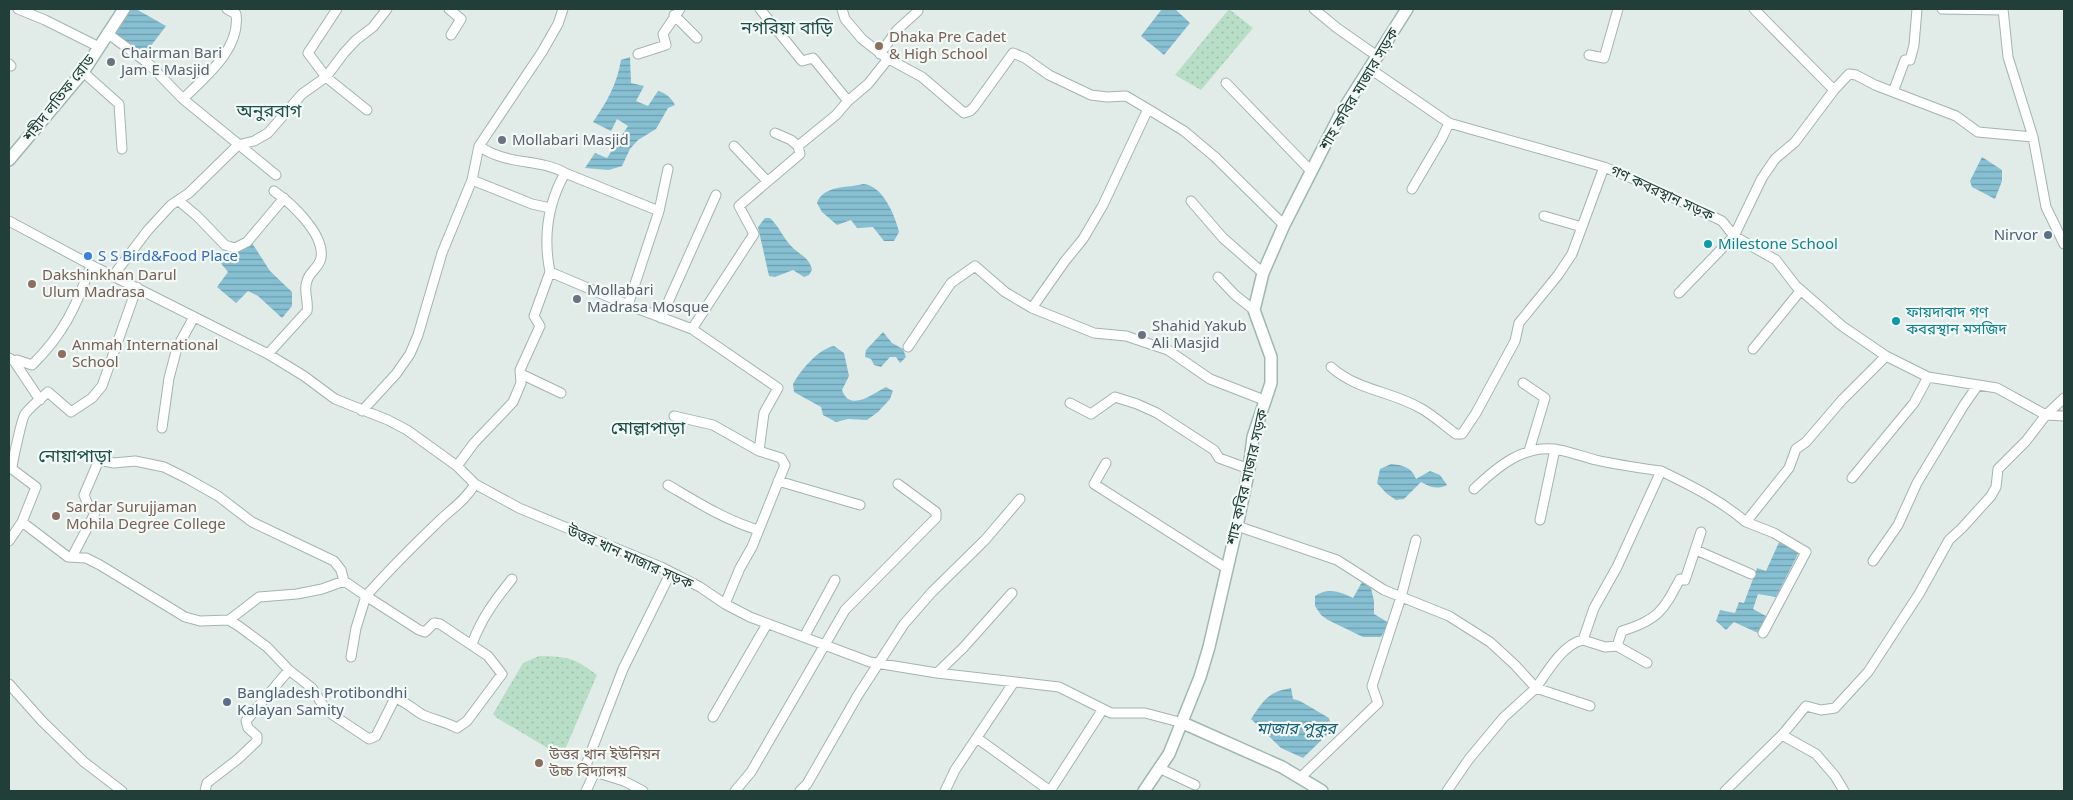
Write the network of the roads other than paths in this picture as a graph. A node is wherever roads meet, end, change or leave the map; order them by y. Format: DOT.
graph roads {
  1 [pos="18,9"];
  2 [pos="124,9"];
  3 [pos="227,9"];
  4 [pos="337,9"];
  5 [pos="387,9"];
  6 [pos="449,9"];
  7 [pos="563,9"];
  8 [pos="760,9"];
  9 [pos="842,9"];
  10 [pos="1314,9"];
  11 [pos="1407,9"];
  12 [pos="1618,9"];
  13 [pos="1754,9"];
  14 [pos="1917,9"];
  15 [pos="1942,9"];
  16 [pos="2003,10"];
  17 [pos="918,11"];
  18 [pos="677,12"];
  19 [pos="107,33"];
  20 [pos="450,35"];
  21 [pos="697,38"];
  22 [pos="99,47"];
  23 [pos="638,54"];
  24 [pos="1589,55"];
  25 [pos="884,56"];
  26 [pos="1377,56"];
  27 [pos="1369,68"];
  28 [pos="83,72"];
  29 [pos="326,77"];
  30 [pos="1226,83"];
  31 [pos="1834,90"];
  32 [pos="1893,92"];
  33 [pos="183,99"];
  34 [pos="848,100"];
  35 [pos="1148,109"];
  36 [pos="367,110"];
  37 [pos="1448,123"];
  38 [pos="776,133"];
  39 [pos="2033,137"];
  40 [pos="238,145"];
  41 [pos="479,146"];
  42 [pos="734,146"];
  43 [pos="798,146"];
  44 [pos="122,149"];
  45 [pos="9,160"];
  46 [pos="1604,167"];
  47 [pos="668,169"];
  48 [pos="1311,171"];
  49 [pos="565,173"];
  50 [pos="276,175"];
  51 [pos="472,180"];
  52 [pos="767,181"];
  53 [pos="1412,189"];
  54 [pos="274,191"];
  55 [pos="716,195"];
  56 [pos="284,198"];
  57 [pos="178,201"];
  58 [pos="1191,201"];
  59 [pos="550,208"];
  60 [pos="659,212"];
  61 [pos="1544,216"];
  62 [pos="9,221"];
  63 [pos="1284,225"];
  64 [pos="1582,227"];
  65 [pos="1734,236"];
  66 [pos="2064,244"];
  67 [pos="91,266"];
  68 [pos="550,272"];
  69 [pos="1263,273"];
  70 [pos="113,276"];
  71 [pos="1218,277"];
  72 [pos="137,288"];
  73 [pos="1801,290"];
  74 [pos="1679,293"];
  75 [pos="628,305"];
  76 [pos="1032,308"];
  77 [pos="1254,310"];
  78 [pos="194,317"];
  79 [pos="661,318"];
  80 [pos="692,329"];
  81 [pos="908,347"];
  82 [pos="1754,349"];
  83 [pos="268,354"];
  84 [pos="1886,356"];
  85 [pos="11,360"];
  86 [pos="1331,367"];
  87 [pos="521,374"];
  88 [pos="1928,377"];
  89 [pos="1523,382"];
  90 [pos="1978,385"];
  91 [pos="561,393"];
  92 [pos="2064,398"];
  93 [pos="40,400"];
  94 [pos="1264,400"];
  95 [pos="1070,402"];
  96 [pos="362,411"];
  97 [pos="2046,415"];
  98 [pos="674,416"];
  99 [pos="2064,416"];
  100 [pos="162,428"];
  101 [pos="1555,449"];
  102 [pos="759,451"];
  103 [pos="1528,451"];
  104 [pos="1106,463"];
  105 [pos="457,466"];
  106 [pos="1249,469"];
  107 [pos="1661,471"];
  108 [pos="1852,478"];
  109 [pos="778,481"];
  110 [pos="475,484"];
  111 [pos="898,484"];
  112 [pos="668,485"];
  113 [pos="1474,489"];
  114 [pos="1020,500"];
  115 [pos="860,505"];
  116 [pos="1540,520"];
  117 [pos="22,522"];
  118 [pos="1746,522"];
  119 [pos="1237,526"];
  120 [pos="758,530"];
  121 [pos="1701,532"];
  122 [pos="1416,540"];
  123 [pos="9,541"];
  124 [pos="1696,550"];
  125 [pos="72,556"];
  126 [pos="1873,561"];
  127 [pos="1226,568"];
  128 [pos="671,572"];
  129 [pos="1751,574"];
  130 [pos="512,578"];
  131 [pos="835,580"];
  132 [pos="344,581"];
  133 [pos="1012,593"];
  134 [pos="366,596"];
  135 [pos="1401,597"];
  136 [pos="724,604"];
  137 [pos="229,620"];
  138 [pos="767,624"];
  139 [pos="1763,633"];
  140 [pos="804,637"];
  141 [pos="1583,640"];
  142 [pos="472,644"];
  143 [pos="825,645"];
  144 [pos="1617,646"];
  145 [pos="351,657"];
  146 [pos="1647,663"];
  147 [pos="878,664"];
  148 [pos="289,670"];
  149 [pos="937,673"];
  150 [pos="1014,682"];
  151 [pos="9,684"];
  152 [pos="1536,688"];
  153 [pos="1590,706"];
  154 [pos="1103,709"];
  155 [pos="713,717"];
  156 [pos="1183,723"];
  157 [pos="1782,735"];
  158 [pos="977,738"];
  159 [pos="1160,769"];
  160 [pos="594,774"];
  161 [pos="1301,777"];
  162 [pos="1195,785"];
  163 [pos="1314,789"];
  164 [pos="204,790"];
  165 [pos="122,791"];
  166 [pos="586,791"];
  167 [pos="643,791"];
  168 [pos="735,791"];
  169 [pos="800,791"];
  170 [pos="945,791"];
  171 [pos="1050,791"];
  172 [pos="1144,791"];
  173 [pos="1447,791"];
  174 [pos="1724,791"];
  175 [pos="1844,791"];
  1 -- 22 [label="street"];
  2 -- 19 [label="main road, শহীদ লতিফ রোড"];
  3 -- 33 [label="street"];
  4 -- 29 [label="street"];
  5 -- 29 [label="street"];
  6 -- 20 [label="street"];
  7 -- 41 [label="street"];
  8 -- 34 [label="street"];
  9 -- 25 [label="street"];
  10 -- 26 [label="street"];
  11 -- 26 [label="main road, শাহ কবির মাজার সড়ক"];
  12 -- 24 [label="street"];
  13 -- 31 [label="street"];
  14 -- 32 [label="street"];
  15 -- 16 [label="street"];
  16 -- 39 [label="street"];
  17 -- 25 [label="street"];
  18 -- 21 [label="street"];
  18 -- 23 [label="street"];
  19 -- 22 [label="main road, শহীদ লতিফ রোড"];
  19 -- 33 [label="street"];
  22 -- 28 [label="main road, শহীদ লতিফ রোড"];
  25 -- 34 [label="street"];
  25 -- 35 [label="street"];
  26 -- 27 [label="main road, শাহ কবির মাজার সড়ক"];
  27 -- 37 [label="street, গণ কবরস্থান সড়ক"];
  27 -- 48 [label="main road, শাহ কবির মাজার সড়ক"];
  28 -- 44 [label="street"];
  28 -- 45 [label="main road, শহীদ লতিফ রোড"];
  29 -- 36 [label="street"];
  29 -- 40 [label="street"];
  30 -- 48 [label="street"];
  31 -- 32 [label="street"];
  31 -- 65 [label="street"];
  32 -- 39 [label="street"];
  33 -- 40 [label="street"];
  34 -- 43 [label="street"];
  35 -- 63 [label="street"];
  35 -- 76 [label="street"];
  37 -- 46 [label="street, গণ কবরস্থান সড়ক"];
  37 -- 53 [label="street"];
  38 -- 43 [label="street"];
  39 -- 66 [label="street"];
  40 -- 50 [label="street"];
  40 -- 57 [label="street"];
  41 -- 49 [label="street"];
  41 -- 51 [label="street"];
  42 -- 52 [label="street"];
  43 -- 52 [label="street"];
  46 -- 64 [label="street"];
  46 -- 65 [label="street, গণ কবরস্থান সড়ক"];
  47 -- 60 [label="street"];
  48 -- 63 [label="main road, শাহ কবির মাজার সড়ক"];
  49 -- 59 [label="street"];
  49 -- 60 [label="street"];
  51 -- 59 [label="street"];
  51 -- 96 [label="street"];
  52 -- 80 [label="street"];
  54 -- 56 [label="street"];
  55 -- 79 [label="street"];
  56 -- 57 [label="street"];
  56 -- 83 [label="street"];
  57 -- 70 [label="street"];
  58 -- 69 [label="street"];
  59 -- 68 [label="street"];
  60 -- 75 [label="street"];
  61 -- 64 [label="street"];
  62 -- 67 [label="street, উত্তর খান মাজার সড়ক"];
  63 -- 69 [label="main road, শাহ কবির মাজার সড়ক"];
  64 -- 86 [label="street"];
  65 -- 73 [label="street, গণ কবরস্থান সড়ক"];
  65 -- 74 [label="street"];
  67 -- 70 [label="street, উত্তর খান মাজার সড়ক"];
  67 -- 85 [label="street"];
  68 -- 75 [label="street"];
  68 -- 87 [label="street"];
  69 -- 77 [label="main road, শাহ কবির মাজার সড়ক"];
  70 -- 72 [label="street, উত্তর খান মাজার সড়ক"];
  71 -- 77 [label="street"];
  72 -- 78 [label="street, উত্তর খান মাজার সড়ক"];
  72 -- 93 [label="street"];
  73 -- 82 [label="street"];
  73 -- 84 [label="street, গণ কবরস্থান সড়ক"];
  75 -- 79 [label="street"];
  76 -- 81 [label="street"];
  76 -- 94 [label="street"];
  77 -- 94 [label="main road, শাহ কবির মাজার সড়ক"];
  78 -- 83 [label="street, উত্তর খান মাজার সড়ক"];
  78 -- 100 [label="street"];
  79 -- 80 [label="street"];
  80 -- 102 [label="street"];
  83 -- 96 [label="street, উত্তর খান মাজার সড়ক"];
  84 -- 88 [label="street, গণ কবরস্থান সড়ক"];
  84 -- 118 [label="street"];
  85 -- 93 [label="street"];
  87 -- 91 [label="street"];
  87 -- 105 [label="street"];
  88 -- 90 [label="street, গণ কবরস্থান সড়ক"];
  88 -- 108 [label="street"];
  89 -- 103 [label="street"];
  90 -- 97 [label="street, গণ কবরস্থান সড়ক"];
  90 -- 126 [label="street"];
  92 -- 97 [label="street"];
  93 -- 117 [label="street"];
  94 -- 106 [label="main road, শাহ কবির মাজার সড়ক"];
  95 -- 106 [label="street"];
  96 -- 105 [label="street, উত্তর খান মাজার সড়ক"];
  97 -- 99 [label="street, গণ কবরস্থান সড়ক"];
  97 -- 157 [label="street"];
  98 -- 102 [label="street"];
  101 -- 103 [label="street"];
  101 -- 107 [label="street"];
  101 -- 116 [label="street"];
  102 -- 109 [label="street"];
  103 -- 113 [label="street"];
  104 -- 127 [label="street"];
  105 -- 110 [label="street, উত্তর খান মাজার সড়ক"];
  106 -- 119 [label="main road, শাহ কবির মাজার সড়ক"];
  107 -- 118 [label="street"];
  107 -- 141 [label="street"];
  109 -- 115 [label="street"];
  109 -- 120 [label="street"];
  110 -- 128 [label="street, উত্তর খান মাজার সড়ক"];
  110 -- 134 [label="street"];
  111 -- 143 [label="street"];
  112 -- 120 [label="street"];
  114 -- 147 [label="street"];
  117 -- 123 [label="street"];
  117 -- 125 [label="street"];
  118 -- 139 [label="street"];
  119 -- 127 [label="main road, শাহ কবির মাজার সড়ক"];
  119 -- 135 [label="street"];
  120 -- 136 [label="street"];
  121 -- 124 [label="street"];
  122 -- 135 [label="street"];
  124 -- 129 [label="street"];
  124 -- 144 [label="street"];
  125 -- 132 [label="street"];
  125 -- 137 [label="street"];
  127 -- 156 [label="main road, শাহ কবির মাজার সড়ক"];
  128 -- 136 [label="street, উত্তর খান মাজার সড়ক"];
  128 -- 160 [label="street"];
  130 -- 142 [label="street"];
  131 -- 140 [label="street"];
  132 -- 134 [label="street"];
  132 -- 137 [label="street"];
  133 -- 149 [label="street"];
  134 -- 142 [label="street"];
  134 -- 145 [label="street"];
  135 -- 152 [label="street"];
  135 -- 161 [label="street"];
  136 -- 138 [label="street, উত্তর খান মাজার সড়ক"];
  137 -- 148 [label="street"];
  138 -- 140 [label="street, উত্তর খান মাজার সড়ক"];
  138 -- 155 [label="street"];
  140 -- 143 [label="street, উত্তর খান মাজার সড়ক"];
  141 -- 144 [label="street"];
  141 -- 152 [label="street"];
  142 -- 148 [label="street"];
  143 -- 147 [label="street, উত্তর খান মাজার সড়ক"];
  143 -- 168 [label="street"];
  144 -- 146 [label="street"];
  147 -- 149 [label="street, উত্তর খান মাজার সড়ক"];
  147 -- 169 [label="street"];
  148 -- 164 [label="street"];
  149 -- 150 [label="street, উত্তর খান মাজার সড়ক"];
  150 -- 154 [label="street, উত্তর খান মাজার সড়ক"];
  150 -- 158 [label="street"];
  151 -- 165 [label="street"];
  152 -- 153 [label="street"];
  152 -- 173 [label="street"];
  154 -- 156 [label="street, উত্তর খান মাজার সড়ক"];
  154 -- 171 [label="street"];
  156 -- 159 [label="main road, শাহ কবির মাজার সড়ক"];
  156 -- 161 [label="main road, উত্তর খান মাজার সড়ক"];
  157 -- 174 [label="street"];
  157 -- 175 [label="street"];
  158 -- 170 [label="street"];
  158 -- 171 [label="street"];
  159 -- 162 [label="street"];
  159 -- 172 [label="main road, শাহ কবির মাজার সড়ক"];
  160 -- 166 [label="street"];
  160 -- 167 [label="street"];
  161 -- 163 [label="main road, উত্তর খান মাজার সড়ক"];
}
